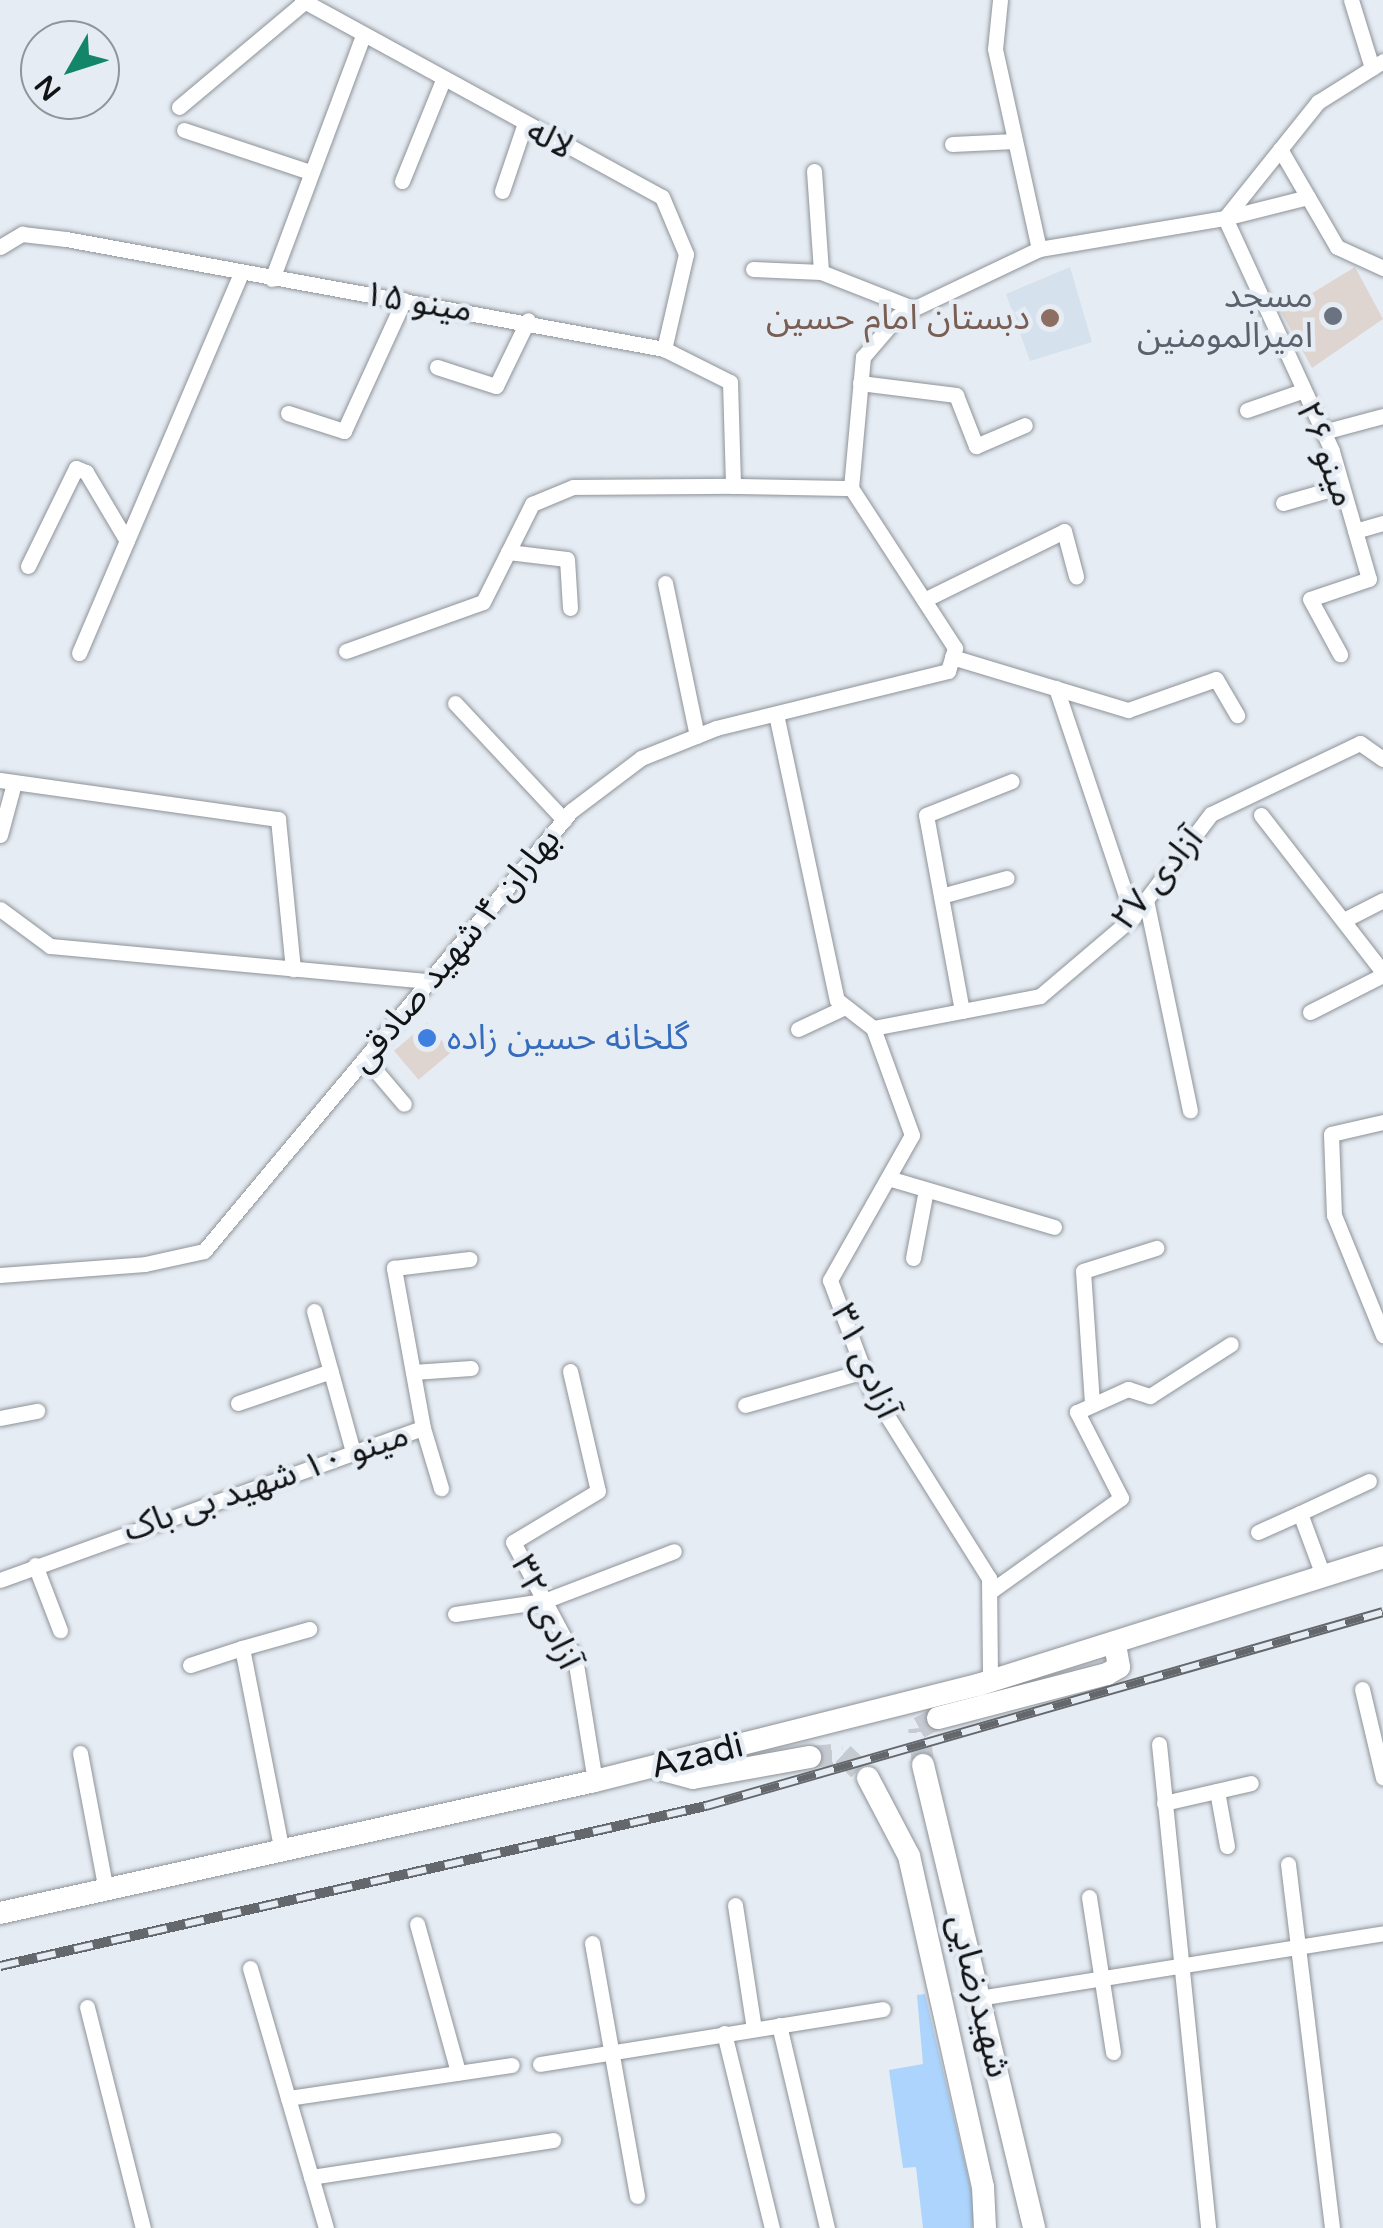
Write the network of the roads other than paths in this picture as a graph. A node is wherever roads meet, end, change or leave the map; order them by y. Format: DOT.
graph roads {
  1 [pos="1000,0"];
  2 [pos="1351,0"];
  3 [pos="303,1"];
  4 [pos="363,35"];
  5 [pos="1378,65"];
  6 [pos="443,80"];
  7 [pos="179,107"];
  8 [pos="524,126"];
  9 [pos="184,130"];
  10 [pos="1015,141"];
  11 [pos="952,144"];
  12 [pos="1280,148"];
  13 [pos="307,171"];
  14 [pos="814,171"];
  15 [pos="402,180"];
  16 [pos="502,190"];
  17 [pos="1308,197"];
  18 [pos="1225,218"];
  19 [pos="0,247"];
  20 [pos="1039,249"];
  21 [pos="1383,268"];
  22 [pos="754,269"];
  23 [pos="821,272"];
  24 [pos="241,274"];
  25 [pos="272,279"];
  26 [pos="404,300"];
  27 [pos="914,308"];
  28 [pos="528,320"];
  29 [pos="664,349"];
  30 [pos="436,367"];
  31 [pos="860,383"];
  32 [pos="1302,391"];
  33 [pos="1247,410"];
  34 [pos="288,412"];
  35 [pos="1383,416"];
  36 [pos="1025,426"];
  37 [pos="1323,432"];
  38 [pos="733,486"];
  39 [pos="1342,486"];
  40 [pos="852,488"];
  41 [pos="1283,503"];
  42 [pos="1383,522"];
  43 [pos="1355,531"];
  44 [pos="127,541"];
  45 [pos="508,552"];
  46 [pos="28,566"];
  47 [pos="1076,576"];
  48 [pos="665,582"];
  49 [pos="924,600"];
  50 [pos="570,608"];
  51 [pos="346,651"];
  52 [pos="80,653"];
  53 [pos="1340,654"];
  54 [pos="952,657"];
  55 [pos="1056,688"];
  56 [pos="455,703"];
  57 [pos="776,714"];
  58 [pos="1237,715"];
  59 [pos="697,736"];
  60 [pos="1383,759"];
  61 [pos="7,781"];
  62 [pos="1012,781"];
  63 [pos="1261,815"];
  64 [pos="564,820"];
  65 [pos="0,835"];
  66 [pos="1007,878"];
  67 [pos="940,896"];
  68 [pos="1146,900"];
  69 [pos="1383,900"];
  70 [pos="0,909"];
  71 [pos="1133,917"];
  72 [pos="1344,920"];
  73 [pos="293,969"];
  74 [pos="1383,973"];
  75 [pos="429,981"];
  76 [pos="841,1003"];
  77 [pos="962,1011"];
  78 [pos="1310,1012"];
  79 [pos="872,1028"];
  80 [pos="798,1029"];
  81 [pos="365,1058"];
  82 [pos="404,1104"];
  83 [pos="1190,1110"];
  84 [pos="1383,1122"];
  85 [pos="888,1178"];
  86 [pos="926,1190"];
  87 [pos="1054,1227"];
  88 [pos="1156,1248"];
  89 [pos="913,1258"];
  90 [pos="469,1259"];
  91 [pos="0,1275"];
  92 [pos="1378,1308"];
  93 [pos="314,1311"];
  94 [pos="1383,1335"];
  95 [pos="1231,1344"];
  96 [pos="472,1368"];
  97 [pos="331,1371"];
  98 [pos="864,1371"];
  99 [pos="413,1372"];
  100 [pos="570,1372"];
  101 [pos="238,1403"];
  102 [pos="1092,1403"];
  103 [pos="746,1405"];
  104 [pos="37,1411"];
  105 [pos="0,1418"];
  106 [pos="423,1428"];
  107 [pos="353,1452"];
  108 [pos="1368,1480"];
  109 [pos="440,1488"];
  110 [pos="1300,1514"];
  111 [pos="1258,1532"];
  112 [pos="674,1552"];
  113 [pos="1383,1557"];
  114 [pos="35,1565"];
  115 [pos="1324,1578"];
  116 [pos="0,1580"];
  117 [pos="991,1591"];
  118 [pos="544,1601"];
  119 [pos="454,1614"];
  120 [pos="309,1628"];
  121 [pos="60,1630"];
  122 [pos="1114,1644"];
  123 [pos="242,1648"];
  124 [pos="190,1666"];
  125 [pos="990,1682"];
  126 [pos="1362,1688"];
  127 [pos="938,1718"];
  128 [pos="1159,1744"];
  129 [pos="1379,1746"];
  130 [pos="80,1752"];
  131 [pos="810,1758"];
  132 [pos="923,1765"];
  133 [pos="652,1767"];
  134 [pos="868,1778"];
  135 [pos="1383,1778"];
  136 [pos="595,1781"];
  137 [pos="1251,1783"];
  138 [pos="1217,1791"];
  139 [pos="1164,1803"];
  140 [pos="1227,1846"];
  141 [pos="942,1847"];
  142 [pos="282,1851"];
  143 [pos="909,1856"];
  144 [pos="1288,1864"];
  145 [pos="106,1890"];
  146 [pos="1089,1897"];
  147 [pos="735,1905"];
  148 [pos="0,1913"];
  149 [pos="417,1924"];
  150 [pos="1383,1933"];
  151 [pos="592,1943"];
  152 [pos="1302,1946"];
  153 [pos="1180,1964"];
  154 [pos="250,1968"];
  155 [pos="1102,1976"];
  156 [pos="979,1998"];
  157 [pos="87,2007"];
  158 [pos="883,2009"];
  159 [pos="779,2025"];
  160 [pos="754,2029"];
  161 [pos="724,2033"];
  162 [pos="608,2050"];
  163 [pos="1114,2052"];
  164 [pos="540,2064"];
  165 [pos="512,2065"];
  166 [pos="458,2072"];
  167 [pos="288,2098"];
  168 [pos="553,2140"];
  169 [pos="311,2177"];
  170 [pos="637,2196"];
  171 [pos="143,2228"];
  172 [pos="326,2228"];
  173 [pos="772,2228"];
  174 [pos="826,2228"];
  175 [pos="985,2228"];
  176 [pos="1034,2228"];
  177 [pos="1208,2228"];
  178 [pos="1332,2228"];
  1 -- 10 [label="street"];
  2 -- 5 [label="street"];
  3 -- 4 [label="street, لاله"];
  3 -- 7 [label="street"];
  4 -- 6 [label="street, لاله"];
  4 -- 13 [label="street"];
  5 -- 12 [label="street"];
  6 -- 8 [label="street, لاله"];
  6 -- 15 [label="street"];
  8 -- 16 [label="street"];
  8 -- 29 [label="street, لاله"];
  9 -- 13 [label="street"];
  10 -- 11 [label="street"];
  10 -- 20 [label="street"];
  12 -- 17 [label="street"];
  12 -- 18 [label="street"];
  13 -- 25 [label="street"];
  14 -- 23 [label="street"];
  17 -- 18 [label="street"];
  17 -- 21 [label="street"];
  18 -- 20 [label="street"];
  18 -- 32 [label="street, مینو ۲۶"];
  19 -- 24 [label="street, مینو ۱۵"];
  20 -- 27 [label="street"];
  22 -- 23 [label="street"];
  23 -- 27 [label="street"];
  24 -- 25 [label="street, مینو ۱۵"];
  24 -- 44 [label="street"];
  25 -- 26 [label="street, مینو ۱۵"];
  26 -- 28 [label="street, مینو ۱۵"];
  26 -- 34 [label="street"];
  27 -- 31 [label="street"];
  28 -- 29 [label="street, مینو ۱۵"];
  28 -- 30 [label="street"];
  29 -- 38 [label="street, مینو ۱۵"];
  31 -- 36 [label="street"];
  31 -- 40 [label="street"];
  32 -- 33 [label="street"];
  32 -- 37 [label="street, مینو ۲۶"];
  35 -- 37 [label="street"];
  37 -- 39 [label="street, مینو ۲۶"];
  38 -- 40 [label="street"];
  38 -- 45 [label="street"];
  39 -- 41 [label="street"];
  39 -- 43 [label="street, مینو ۲۶"];
  40 -- 49 [label="street"];
  42 -- 43 [label="street"];
  43 -- 53 [label="street, مینو ۲۶"];
  44 -- 46 [label="street"];
  44 -- 52 [label="street"];
  45 -- 50 [label="street"];
  45 -- 51 [label="street"];
  47 -- 49 [label="street"];
  48 -- 59 [label="street"];
  49 -- 54 [label="street"];
  54 -- 55 [label="street"];
  54 -- 57 [label="street, بهاران ۴ شهید صادقی"];
  55 -- 58 [label="street"];
  55 -- 71 [label="street"];
  56 -- 64 [label="street"];
  57 -- 59 [label="street, بهاران ۴ شهید صادقی"];
  57 -- 76 [label="street"];
  59 -- 64 [label="street, بهاران ۴ شهید صادقی"];
  60 -- 68 [label="street, آزادی ۲۷"];
  61 -- 65 [label="street"];
  61 -- 73 [label="street"];
  62 -- 67 [label="street"];
  63 -- 72 [label="street"];
  64 -- 75 [label="street, بهاران ۴ شهید صادقی"];
  66 -- 67 [label="street"];
  67 -- 77 [label="street"];
  68 -- 71 [label="street, آزادی ۲۷"];
  68 -- 83 [label="street"];
  69 -- 72 [label="street"];
  70 -- 73 [label="street"];
  71 -- 77 [label="street, آزادی ۲۷"];
  72 -- 74 [label="street"];
  73 -- 75 [label="street"];
  74 -- 78 [label="street"];
  75 -- 81 [label="street, بهاران ۴ شهید صادقی"];
  76 -- 79 [label="street"];
  76 -- 80 [label="street"];
  77 -- 79 [label="street, آزادی ۲۷"];
  79 -- 85 [label="street, آزادی ۳۱"];
  81 -- 82 [label="street"];
  81 -- 91 [label="street, بهاران ۴ شهید صادقی"];
  84 -- 92 [label="street"];
  85 -- 86 [label="street"];
  85 -- 98 [label="street, آزادی ۳۱"];
  86 -- 87 [label="street"];
  86 -- 89 [label="street"];
  88 -- 102 [label="street"];
  90 -- 99 [label="street, مینو ۱۰ شهید بی باک"];
  92 -- 94 [label="street"];
  93 -- 97 [label="street"];
  95 -- 102 [label="street"];
  96 -- 99 [label="street"];
  97 -- 101 [label="street"];
  97 -- 107 [label="street"];
  98 -- 103 [label="street"];
  98 -- 117 [label="street, آزادی ۳۱"];
  99 -- 106 [label="street, مینو ۱۰ شهید بی باک"];
  100 -- 118 [label="street, آزادی ۳۲"];
  102 -- 117 [label="street"];
  104 -- 105 [label="street"];
  106 -- 107 [label="street, مینو ۱۰ شهید بی باک"];
  106 -- 109 [label="street"];
  107 -- 114 [label="street, مینو ۱۰ شهید بی باک"];
  108 -- 110 [label="street"];
  110 -- 111 [label="street"];
  110 -- 115 [label="street"];
  112 -- 118 [label="street"];
  113 -- 115 [label="main road, Azadi"];
  114 -- 116 [label="street, مینو ۱۰ شهید بی باک"];
  114 -- 121 [label="street"];
  115 -- 122 [label="main road, Azadi"];
  117 -- 125 [label="street"];
  118 -- 119 [label="street"];
  118 -- 136 [label="street, آزادی ۳۲"];
  120 -- 123 [label="street"];
  122 -- 125 [label="main road, Azadi"];
  122 -- 127 [label="main road"];
  123 -- 124 [label="street"];
  123 -- 142 [label="street"];
  125 -- 133 [label="main road, Azadi"];
  126 -- 129 [label="street"];
  128 -- 139 [label="street"];
  129 -- 135 [label="street"];
  130 -- 145 [label="street"];
  131 -- 133 [label="main road"];
  132 -- 141 [label="main road, شهیدرضایی"];
  133 -- 136 [label="main road, Azadi"];
  134 -- 143 [label="main road, شهیدرضایی"];
  136 -- 142 [label="main road, Azadi"];
  137 -- 138 [label="street"];
  138 -- 139 [label="street"];
  138 -- 140 [label="street"];
  139 -- 153 [label="street"];
  141 -- 143 [label="main road"];
  141 -- 156 [label="main road, شهیدرضایی"];
  142 -- 145 [label="main road, Azadi"];
  143 -- 175 [label="main road, شهیدرضایی"];
  144 -- 152 [label="street"];
  145 -- 148 [label="main road, Azadi"];
  146 -- 155 [label="street"];
  147 -- 160 [label="street"];
  149 -- 166 [label="street"];
  150 -- 152 [label="street"];
  151 -- 162 [label="street"];
  152 -- 153 [label="street"];
  152 -- 178 [label="street"];
  153 -- 155 [label="street"];
  153 -- 177 [label="street"];
  154 -- 167 [label="street"];
  155 -- 156 [label="street"];
  155 -- 163 [label="street"];
  156 -- 176 [label="main road, شهیدرضایی"];
  157 -- 171 [label="street"];
  158 -- 159 [label="street"];
  159 -- 160 [label="street"];
  159 -- 174 [label="street"];
  160 -- 161 [label="street"];
  161 -- 162 [label="street"];
  161 -- 173 [label="street"];
  162 -- 164 [label="street"];
  162 -- 170 [label="street"];
  165 -- 166 [label="street"];
  166 -- 167 [label="street"];
  167 -- 169 [label="street"];
  168 -- 169 [label="street"];
  169 -- 172 [label="street"];
}
